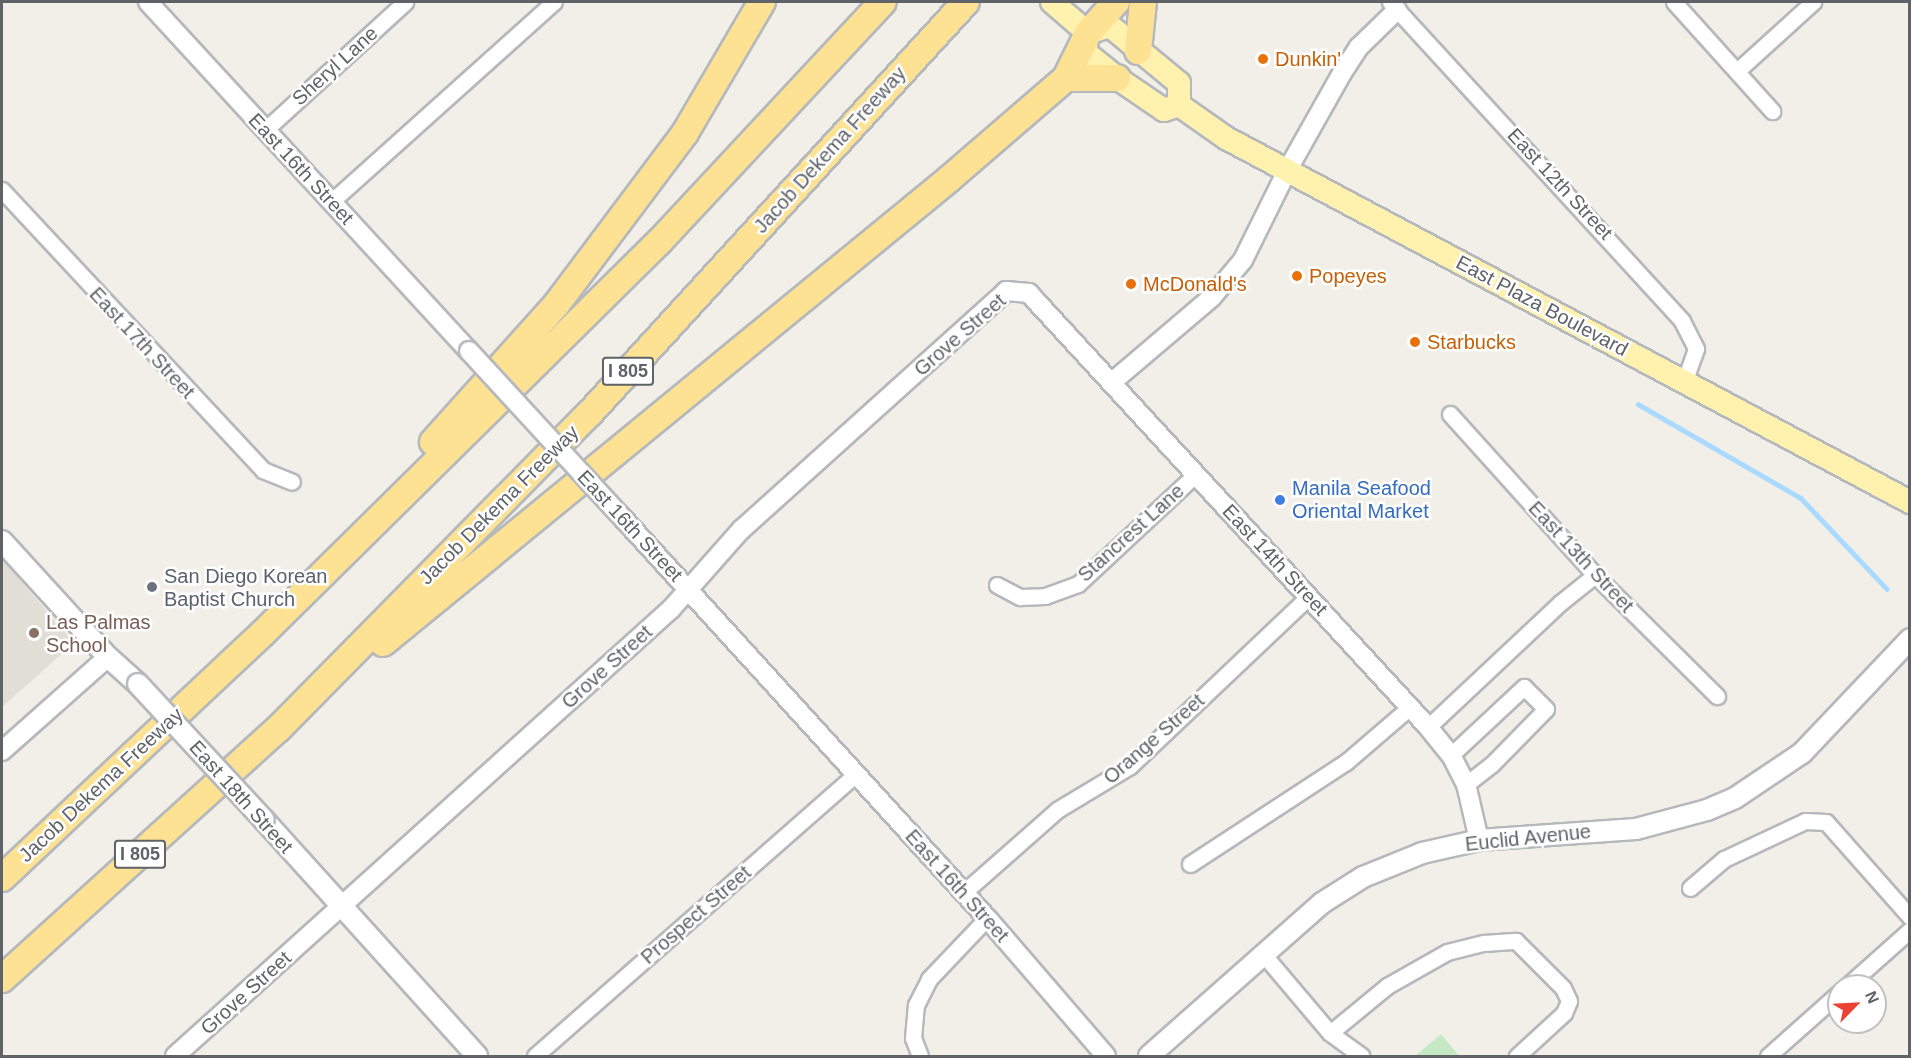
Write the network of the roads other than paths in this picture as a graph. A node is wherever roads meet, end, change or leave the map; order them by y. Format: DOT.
graph roads {
  1 [pos="148,2"];
  2 [pos="405,2"];
  3 [pos="554,2"];
  4 [pos="762,2"];
  5 [pos="883,2"];
  6 [pos="966,2"];
  7 [pos="1052,2"];
  8 [pos="1116,2"];
  9 [pos="1143,2"];
  10 [pos="1674,2"];
  11 [pos="1813,2"];
  12 [pos="1394,6"];
  13 [pos="1088,33"];
  14 [pos="1138,51"];
  15 [pos="1737,71"];
  16 [pos="1066,78"];
  17 [pos="1117,78"];
  18 [pos="1179,105"];
  19 [pos="1772,111"];
  20 [pos="265,130"];
  21 [pos="1288,169"];
  22 [pos="2,190"];
  23 [pos="332,201"];
  24 [pos="1036,301"];
  25 [pos="1684,382"];
  26 [pos="1111,383"];
  27 [pos="1450,414"];
  28 [pos="1196,474"];
  29 [pos="292,482"];
  30 [pos="1910,502"];
  31 [pos="2,541"];
  32 [pos="1595,574"];
  33 [pos="997,585"];
  34 [pos="690,591"];
  35 [pos="1308,597"];
  36 [pos="1910,639"];
  37 [pos="246,649"];
  38 [pos="108,657"];
  39 [pos="1717,696"];
  40 [pos="1410,707"];
  41 [pos="1428,727"];
  42 [pos="278,729"];
  43 [pos="2,751"];
  44 [pos="1451,755"];
  45 [pos="856,774"];
  46 [pos="1466,784"];
  47 [pos="1479,840"];
  48 [pos="1190,864"];
  49 [pos="2,878"];
  50 [pos="1690,888"];
  51 [pos="963,893"];
  52 [pos="340,909"];
  53 [pos="1910,917"];
  54 [pos="987,918"];
  55 [pos="1910,930"];
  56 [pos="1264,955"];
  57 [pos="1860,974"];
  58 [pos="2,979"];
  59 [pos="1827,1004"];
  60 [pos="1330,1033"];
  61 [pos="175,1056"];
  62 [pos="477,1056"];
  63 [pos="535,1056"];
  64 [pos="920,1056"];
  65 [pos="1106,1056"];
  66 [pos="1149,1056"];
  67 [pos="1362,1056"];
  68 [pos="1517,1056"];
  69 [pos="1768,1056"];
  1 -- 20 [label="street, East 16th Street"];
  2 -- 20 [label="street, Sheryl Lane"];
  3 -- 23 [label="street"];
  4 -- 37 [label="highway"];
  5 -- 37 [label="highway, Jacob Dekema Freeway"];
  6 -- 42 [label="highway, Jacob Dekema Freeway / I 805"];
  7 -- 13 [label="main road"];
  8 -- 13 [label="highway"];
  9 -- 14 [label="highway"];
  10 -- 15 [label="street"];
  11 -- 15 [label="street"];
  12 -- 21 [label="street"];
  12 -- 25 [label="street, East 12th Street"];
  13 -- 14 [label="main road"];
  13 -- 16 [label="highway"];
  13 -- 17 [label="main road, East Plaza Boulevard"];
  14 -- 18 [label="main road"];
  15 -- 19 [label="street"];
  16 -- 17 [label="highway"];
  16 -- 42 [label="highway"];
  17 -- 18 [label="main road, East Plaza Boulevard"];
  18 -- 21 [label="main road, East Plaza Boulevard"];
  20 -- 23 [label="street, East 16th Street"];
  21 -- 25 [label="main road, East Plaza Boulevard"];
  21 -- 26 [label="street"];
  22 -- 29 [label="street, East 17th Street"];
  23 -- 34 [label="street, East 16th Street, bridge"];
  24 -- 26 [label="street, East 14th Street"];
  24 -- 34 [label="street, Grove Street"];
  25 -- 30 [label="main road, East Plaza Boulevard"];
  26 -- 28 [label="street, East 14th Street"];
  27 -- 32 [label="street, East 13th Street"];
  28 -- 33 [label="street, Stancrest Lane"];
  28 -- 35 [label="street, East 14th Street"];
  31 -- 38 [label="main road, East 18th Street"];
  32 -- 39 [label="street, East 13th Street"];
  32 -- 41 [label="street"];
  34 -- 45 [label="street, East 16th Street"];
  34 -- 52 [label="street, Grove Street"];
  35 -- 40 [label="street, East 14th Street"];
  35 -- 51 [label="street, Orange Street"];
  36 -- 47 [label="main road, Euclid Avenue"];
  37 -- 49 [label="highway, Jacob Dekema Freeway"];
  38 -- 43 [label="street"];
  38 -- 52 [label="main road, East 18th Street, bridge"];
  40 -- 41 [label="street, East 14th Street"];
  40 -- 48 [label="street"];
  41 -- 44 [label="street, East 14th Street"];
  42 -- 58 [label="highway, Jacob Dekema Freeway / I 805"];
  44 -- 46 [label="street, East 14th Street"];
  44 -- 46 [label="street"];
  45 -- 51 [label="street, East 16th Street"];
  45 -- 63 [label="street, Prospect Street"];
  46 -- 47 [label="street, East 14th Street"];
  47 -- 56 [label="main road, Euclid Avenue"];
  50 -- 53 [label="street"];
  51 -- 54 [label="street, East 16th Street"];
  52 -- 61 [label="street, Grove Street"];
  52 -- 62 [label="main road, East 18th Street"];
  54 -- 64 [label="street"];
  54 -- 65 [label="street, East 16th Street"];
  55 -- 57 [label="street"];
  56 -- 60 [label="street"];
  56 -- 66 [label="main road, Euclid Avenue"];
  59 -- 69 [label="street"];
  60 -- 67 [label="street"];
  60 -- 68 [label="street"];
}
